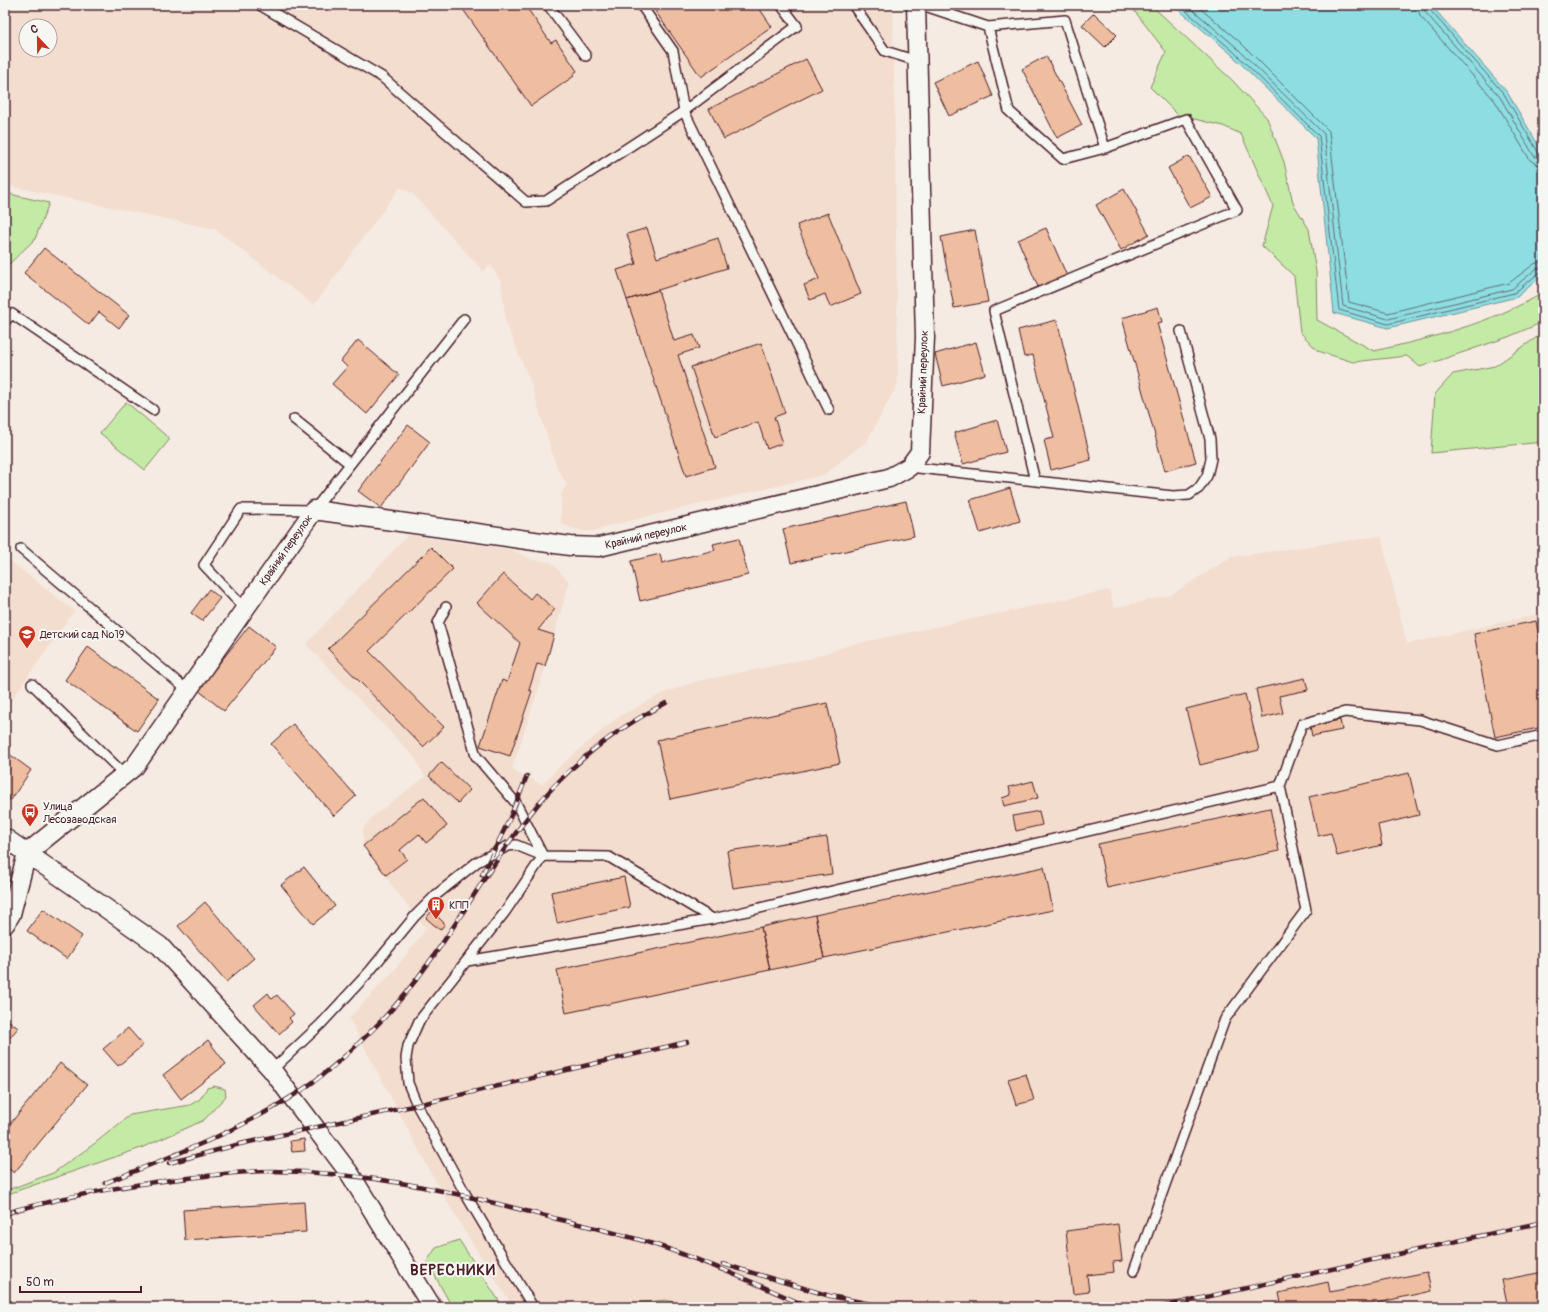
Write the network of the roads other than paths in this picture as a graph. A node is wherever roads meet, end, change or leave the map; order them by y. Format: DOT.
graph roads {
  1 [pos="260,5"];
  2 [pos="548,5"];
  3 [pos="641,5"];
  4 [pos="781,5"];
  5 [pos="853,5"];
  6 [pos="916,5"];
  7 [pos="922,5"];
  8 [pos="988,27"];
  9 [pos="586,56"];
  10 [pos="917,62"];
  11 [pos="684,111"];
  12 [pos="1105,148"];
  13 [pos="464,319"];
  14 [pos="5,321"];
  15 [pos="1181,331"];
  16 [pos="153,410"];
  17 [pos="829,410"];
  18 [pos="294,420"];
  19 [pos="350,464"];
  20 [pos="908,466"];
  21 [pos="1035,481"];
  22 [pos="314,510"];
  23 [pos="21,549"];
  24 [pos="446,607"];
  25 [pos="245,609"];
  26 [pos="32,684"];
  27 [pos="188,691"];
  28 [pos="1543,735"];
  29 [pos="125,774"];
  30 [pos="1280,786"];
  31 [pos="5,838"];
  32 [pos="27,853"];
  33 [pos="543,856"];
  34 [pos="713,919"];
  35 [pos="5,924"];
  36 [pos="467,961"];
  37 [pos="272,1070"];
  38 [pos="1134,1271"];
  39 [pos="432,1307"];
  40 [pos="533,1307"];
  1 -- 11 [label="lane"];
  2 -- 9 [label="lane"];
  3 -- 11 [label="lane"];
  4 -- 11 [label="lane"];
  5 -- 10 [label="lane"];
  6 -- 10 [label="street, Крайний переулок"];
  7 -- 8 [label="lane"];
  8 -- 12 [label="lane"];
  8 -- 12 [label="lane"];
  10 -- 20 [label="street, Крайний переулок"];
  11 -- 17 [label="lane"];
  12 -- 21 [label="lane"];
  13 -- 19 [label="lane"];
  14 -- 16 [label="lane"];
  15 -- 21 [label="lane"];
  18 -- 19 [label="lane"];
  19 -- 22 [label="lane"];
  20 -- 21 [label="lane"];
  20 -- 22 [label="street, Крайний переулок"];
  22 -- 25 [label="street, Крайний переулок"];
  22 -- 25 [label="lane"];
  23 -- 27 [label="lane"];
  24 -- 33 [label="lane"];
  25 -- 27 [label="street, Крайний переулок"];
  26 -- 29 [label="lane"];
  27 -- 29 [label="street, Крайний переулок"];
  28 -- 30 [label="lane"];
  29 -- 32 [label="street, Крайний переулок"];
  30 -- 34 [label="lane"];
  30 -- 38 [label="lane"];
  31 -- 32 [label="street"];
  32 -- 35 [label="street"];
  32 -- 37 [label="street"];
  33 -- 34 [label="lane"];
  33 -- 36 [label="lane"];
  33 -- 37 [label="lane"];
  34 -- 36 [label="lane"];
  36 -- 40 [label="lane"];
  37 -- 39 [label="street"];
}
